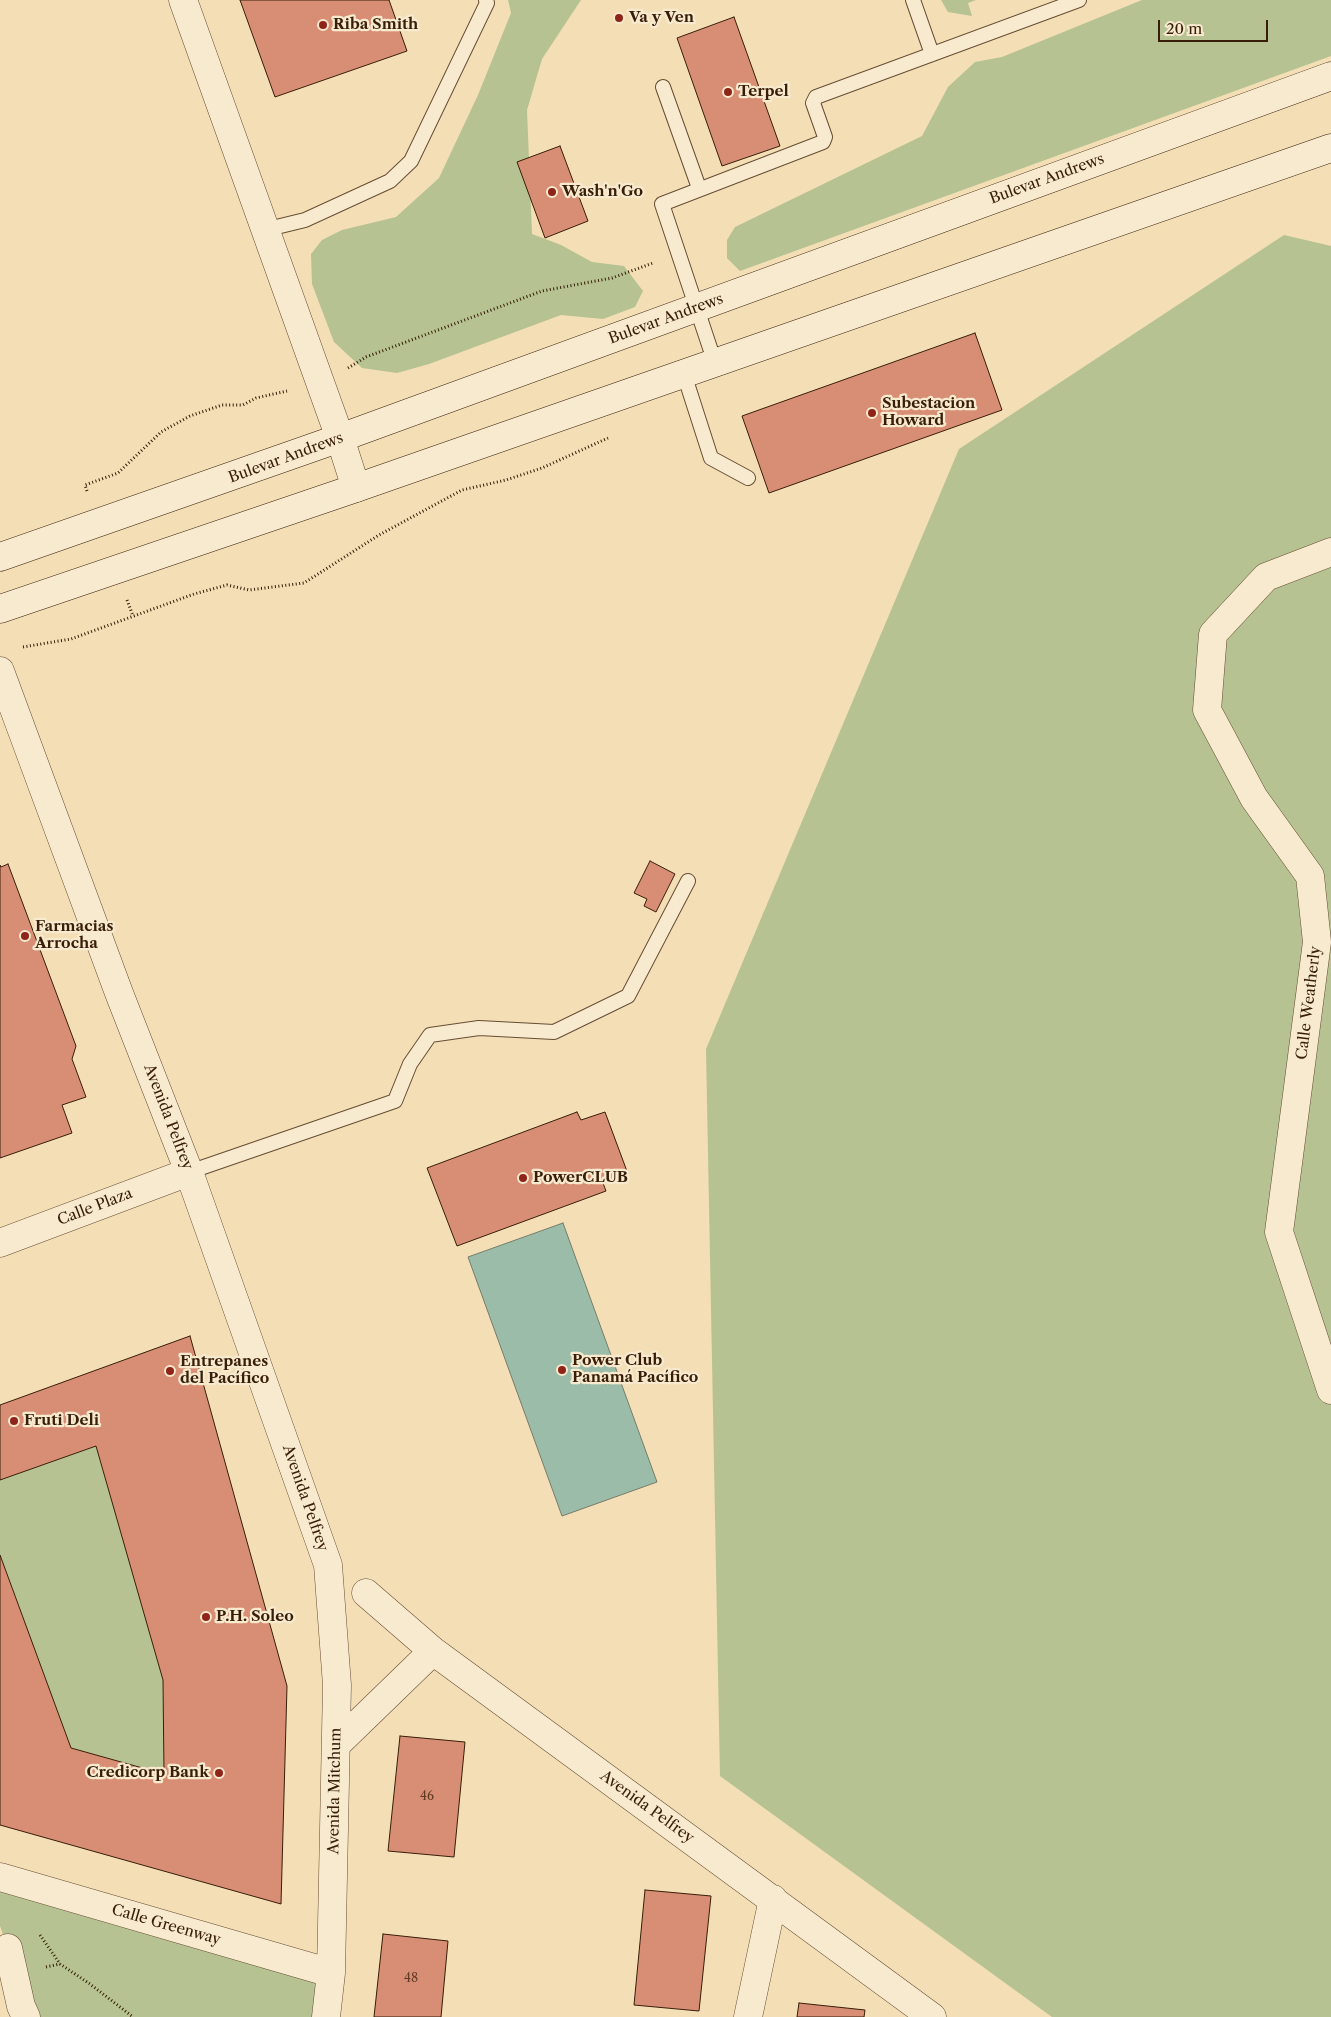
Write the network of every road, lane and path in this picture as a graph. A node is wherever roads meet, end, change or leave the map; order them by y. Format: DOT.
graph roads {
  1 [pos="183,0"];
  2 [pos="486,0"];
  3 [pos="912,0"];
  4 [pos="1079,0"];
  5 [pos="932,54"];
  6 [pos="1331,76"];
  7 [pos="663,87"];
  8 [pos="1331,148"];
  9 [pos="699,188"];
  10 [pos="264,230"];
  11 [pos="678,254"];
  12 [pos="696,308"];
  13 [pos="715,363"];
  14 [pos="684,374"];
  15 [pos="320,384"];
  16 [pos="617,434"];
  17 [pos="340,438"];
  18 [pos="748,478"];
  19 [pos="85,485"];
  20 [pos="356,488"];
  21 [pos="1331,552"];
  22 [pos="0,557"];
  23 [pos="0,609"];
  24 [pos="17,647"];
  25 [pos="0,671"];
  26 [pos="688,881"];
  27 [pos="189,1172"];
  28 [pos="0,1243"];
  29 [pos="1331,1390"];
  30 [pos="328,1565"];
  31 [pos="366,1593"];
  32 [pos="432,1651"];
  33 [pos="336,1745"];
  34 [pos="0,1877"];
  35 [pos="773,1899"];
  36 [pos="38,1932"];
  37 [pos="8,1948"];
  38 [pos="331,1973"];
  39 [pos="26,2017"];
  40 [pos="133,2017"];
  41 [pos="326,2017"];
  42 [pos="748,2017"];
  43 [pos="932,2017"];
  1 -- 10 [label="street"];
  2 -- 10 [label="lane"];
  3 -- 5 [label="lane"];
  4 -- 5 [label="lane"];
  5 -- 9 [label="lane"];
  6 -- 12 [label="street, Bulevar Andrews"];
  7 -- 9 [label="lane"];
  8 -- 13 [label="street"];
  9 -- 11 [label="lane"];
  10 -- 15 [label="street"];
  11 -- 12 [label="lane"];
  11 -- 15 [label="path"];
  12 -- 13 [label="lane"];
  12 -- 17 [label="street, Bulevar Andrews"];
  13 -- 14 [label="street"];
  14 -- 18 [label="lane"];
  14 -- 20 [label="street"];
  15 -- 17 [label="street"];
  15 -- 19 [label="path"];
  16 -- 24 [label="path"];
  17 -- 20 [label="street"];
  17 -- 22 [label="street, Bulevar Andrews"];
  20 -- 23 [label="street"];
  21 -- 29 [label="street, Calle Weatherly"];
  25 -- 27 [label="street, Avenida Pelfrey"];
  26 -- 27 [label="lane"];
  27 -- 28 [label="street, Calle Plaza"];
  27 -- 30 [label="street, Avenida Pelfrey"];
  30 -- 33 [label="street, Avenida Mitchum"];
  31 -- 32 [label="street, Avenida Pelfrey"];
  32 -- 33 [label="street"];
  32 -- 35 [label="street, Avenida Pelfrey"];
  33 -- 38 [label="street, Avenida Mitchum"];
  34 -- 38 [label="street, Calle Greenway"];
  35 -- 42 [label="street"];
  35 -- 43 [label="street, Avenida Pelfrey"];
  36 -- 40 [label="path"];
  37 -- 39 [label="street"];
  38 -- 41 [label="street, Avenida Mitchum"];
}
